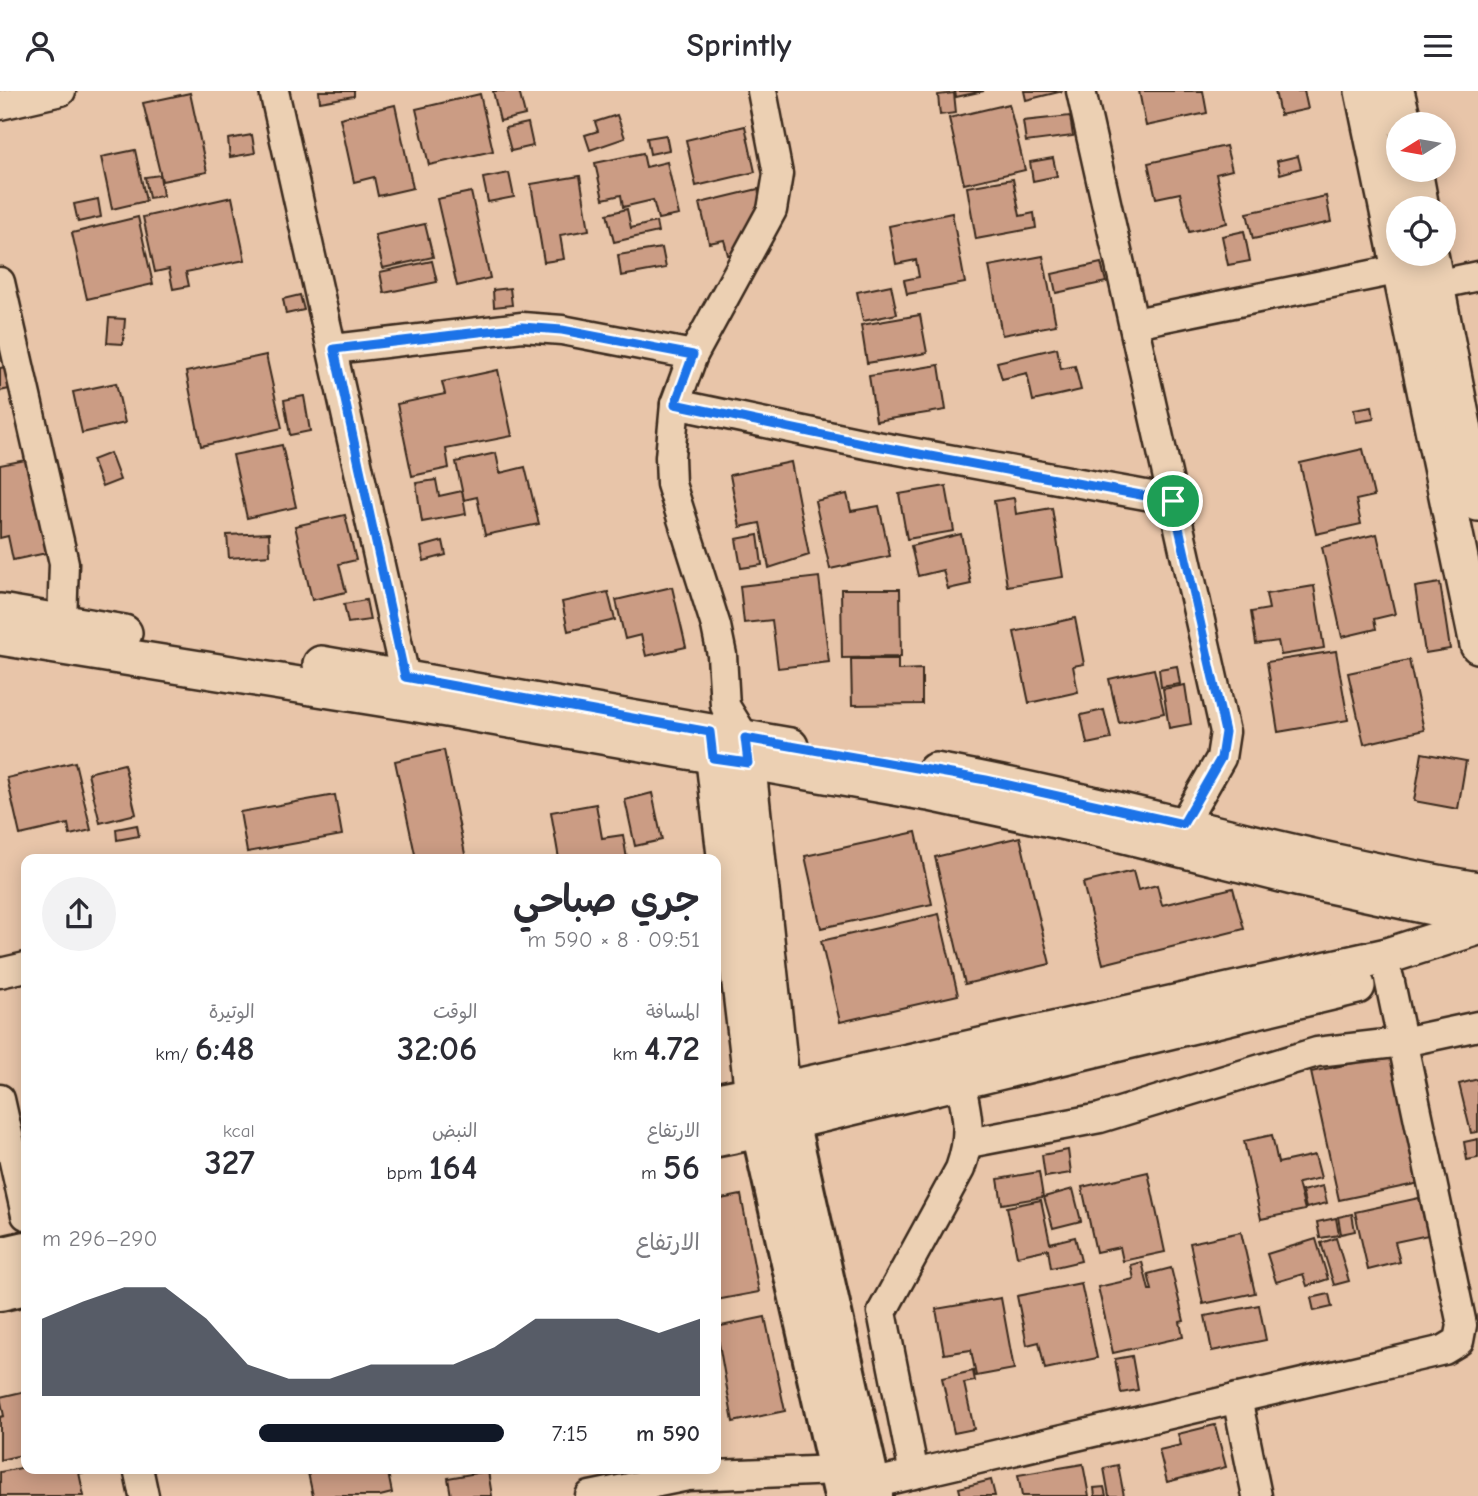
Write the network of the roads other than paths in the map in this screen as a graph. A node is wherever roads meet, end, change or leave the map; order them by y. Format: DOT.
graph roads {
  1 [pos="61,91"];
  2 [pos="274,91"];
  3 [pos="762,91"];
  4 [pos="1081,91"];
  5 [pos="1363,91"];
  6 [pos="1396,91"];
  7 [pos="0,105"];
  8 [pos="1401,112"];
  9 [pos="1423,269"];
  10 [pos="1478,276"];
  11 [pos="0,282"];
  12 [pos="1135,323"];
  13 [pos="334,349"];
  14 [pos="693,355"];
  15 [pos="675,404"];
  16 [pos="1173,501"];
  17 [pos="1478,503"];
  18 [pos="0,612"];
  19 [pos="62,622"];
  20 [pos="0,637"];
  21 [pos="1478,645"];
  22 [pos="405,677"];
  23 [pos="716,732"];
  24 [pos="746,750"];
  25 [pos="1183,824"];
  26 [pos="1478,890"];
  27 [pos="1478,917"];
  28 [pos="1478,927"];
  29 [pos="1478,949"];
  30 [pos="21,968"];
  31 [pos="0,973"];
  32 [pos="1389,978"];
  33 [pos="1478,1026"];
  34 [pos="1403,1042"];
  35 [pos="960,1081"];
  36 [pos="0,1099"];
  37 [pos="721,1104"];
  38 [pos="771,1109"];
  39 [pos="721,1134"];
  40 [pos="969,1143"];
  41 [pos="21,1193"];
  42 [pos="21,1252"];
  43 [pos="0,1257"];
  44 [pos="21,1286"];
  45 [pos="0,1291"];
  46 [pos="1237,1398"];
  47 [pos="139,1474"];
  48 [pos="914,1474"];
  49 [pos="857,1487"];
  50 [pos="144,1496"];
  51 [pos="590,1496"];
  52 [pos="1257,1496"];
  1 -- 7 [label="street"];
  2 -- 13 [label="street"];
  3 -- 14 [label="street"];
  4 -- 12 [label="street"];
  5 -- 9 [label="street"];
  6 -- 8 [label="street"];
  9 -- 10 [label="street"];
  9 -- 12 [label="street"];
  9 -- 17 [label="street"];
  9 -- 21 [label="street"];
  11 -- 19 [label="street"];
  12 -- 16 [label="street"];
  13 -- 14 [label="street"];
  13 -- 22 [label="street"];
  14 -- 15 [label="street"];
  15 -- 16 [label="street"];
  15 -- 23 [label="street"];
  16 -- 25 [label="street"];
  18 -- 19 [label="street"];
  19 -- 22 [label="street"];
  20 -- 23 [label="street"];
  22 -- 23 [label="street"];
  23 -- 24 [label="street"];
  23 -- 24 [label="street"];
  23 -- 38 [label="street"];
  24 -- 25 [label="street"];
  24 -- 27 [label="street"];
  24 -- 38 [label="street"];
  25 -- 26 [label="street"];
  28 -- 38 [label="street"];
  29 -- 32 [label="street"];
  30 -- 31 [label="street"];
  32 -- 34 [label="street"];
  32 -- 35 [label="street"];
  33 -- 34 [label="street"];
  34 -- 40 [label="street"];
  34 -- 46 [label="street"];
  35 -- 38 [label="street"];
  35 -- 40 [label="street"];
  36 -- 41 [label="street"];
  37 -- 38 [label="main road"];
  38 -- 39 [label="main road"];
  38 -- 49 [label="main road"];
  40 -- 48 [label="street"];
  42 -- 43 [label="main road"];
  44 -- 45 [label="main road"];
  46 -- 48 [label="street"];
  46 -- 52 [label="street"];
  47 -- 50 [label="street"];
  48 -- 49 [label="street"];
  49 -- 51 [label="street"];
}
